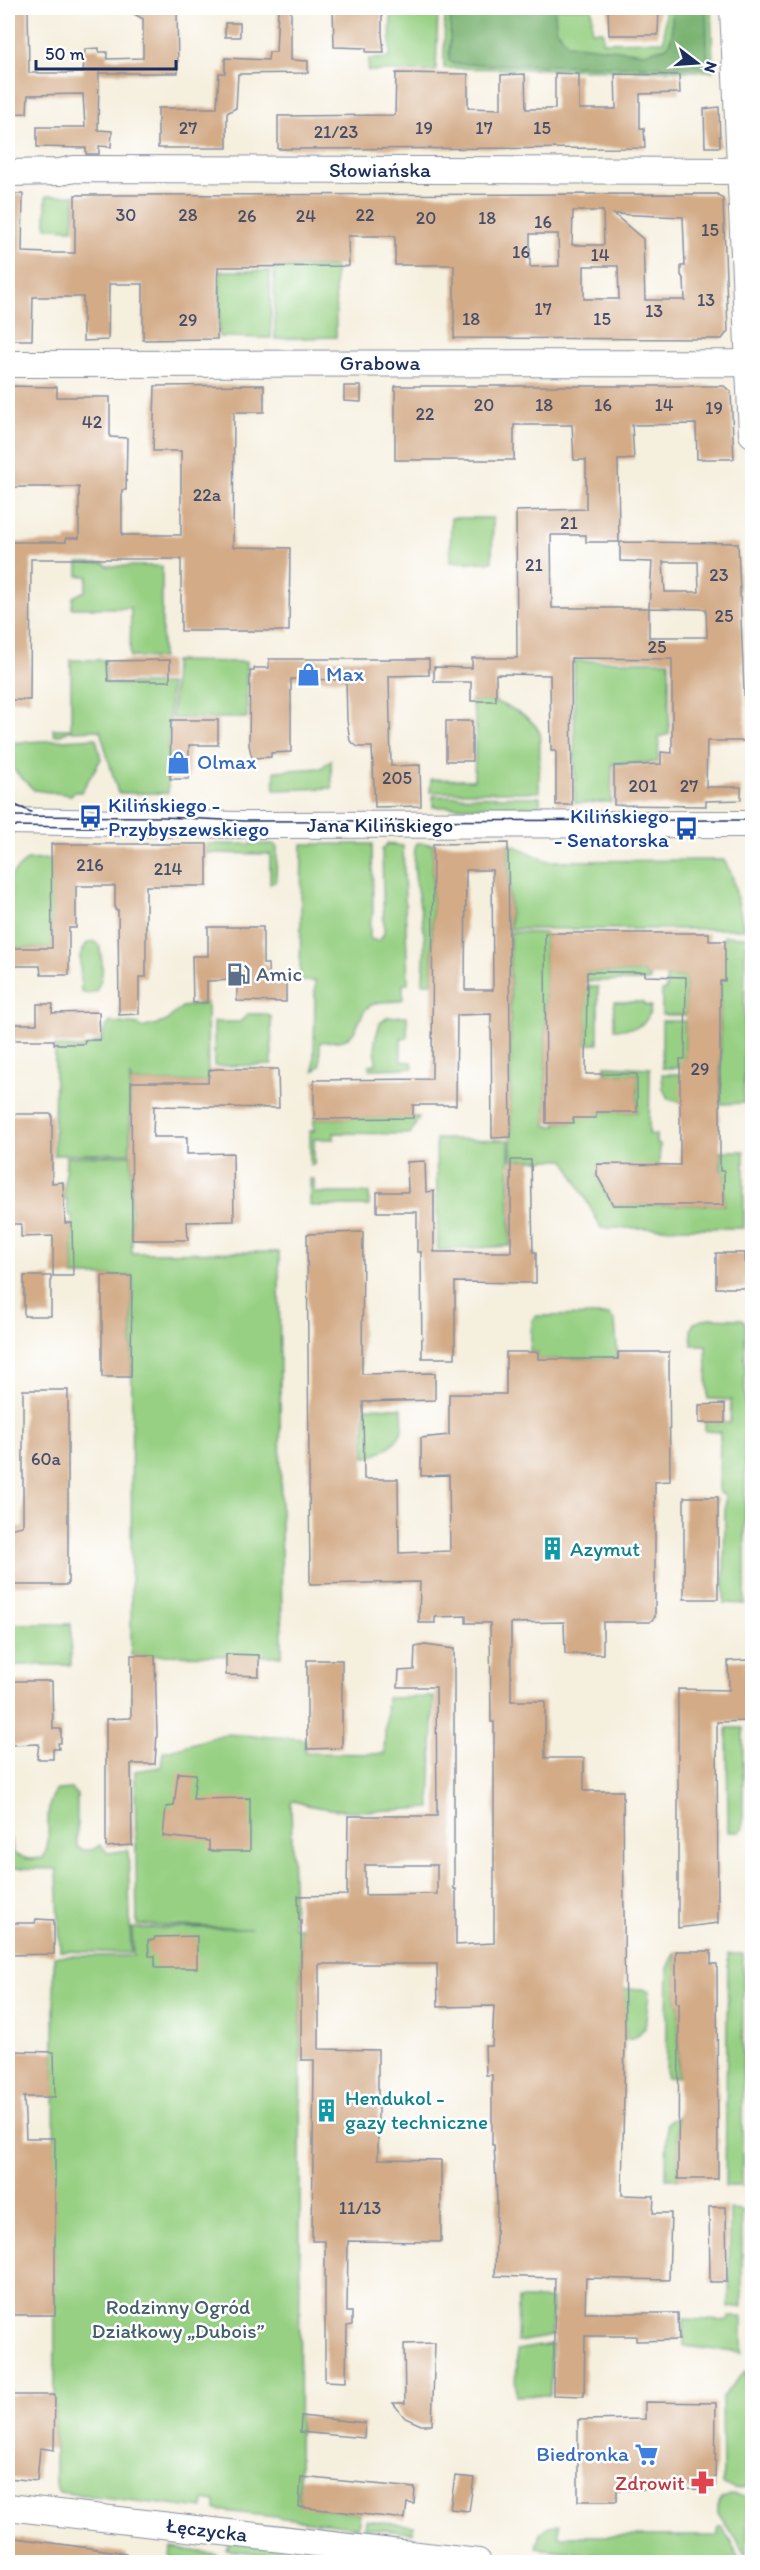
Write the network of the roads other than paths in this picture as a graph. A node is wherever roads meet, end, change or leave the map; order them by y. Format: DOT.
graph roads {
  1 [pos="733,8"];
  2 [pos="747,171"];
  3 [pos="8,173"];
  4 [pos="752,363"];
  5 [pos="8,364"];
  6 [pos="753,434"];
  7 [pos="8,821"];
  8 [pos="753,824"];
  9 [pos="8,2507"];
  10 [pos="478,2562"];
  1 -- 2 [label="street"];
  2 -- 3 [label="street, Słowiańska"];
  2 -- 4 [label="street"];
  4 -- 5 [label="street, Grabowa"];
  4 -- 6 [label="street"];
  7 -- 8 [label="street, Jana Kilińskiego"];
  9 -- 10 [label="street, Łęczycka"];
}
